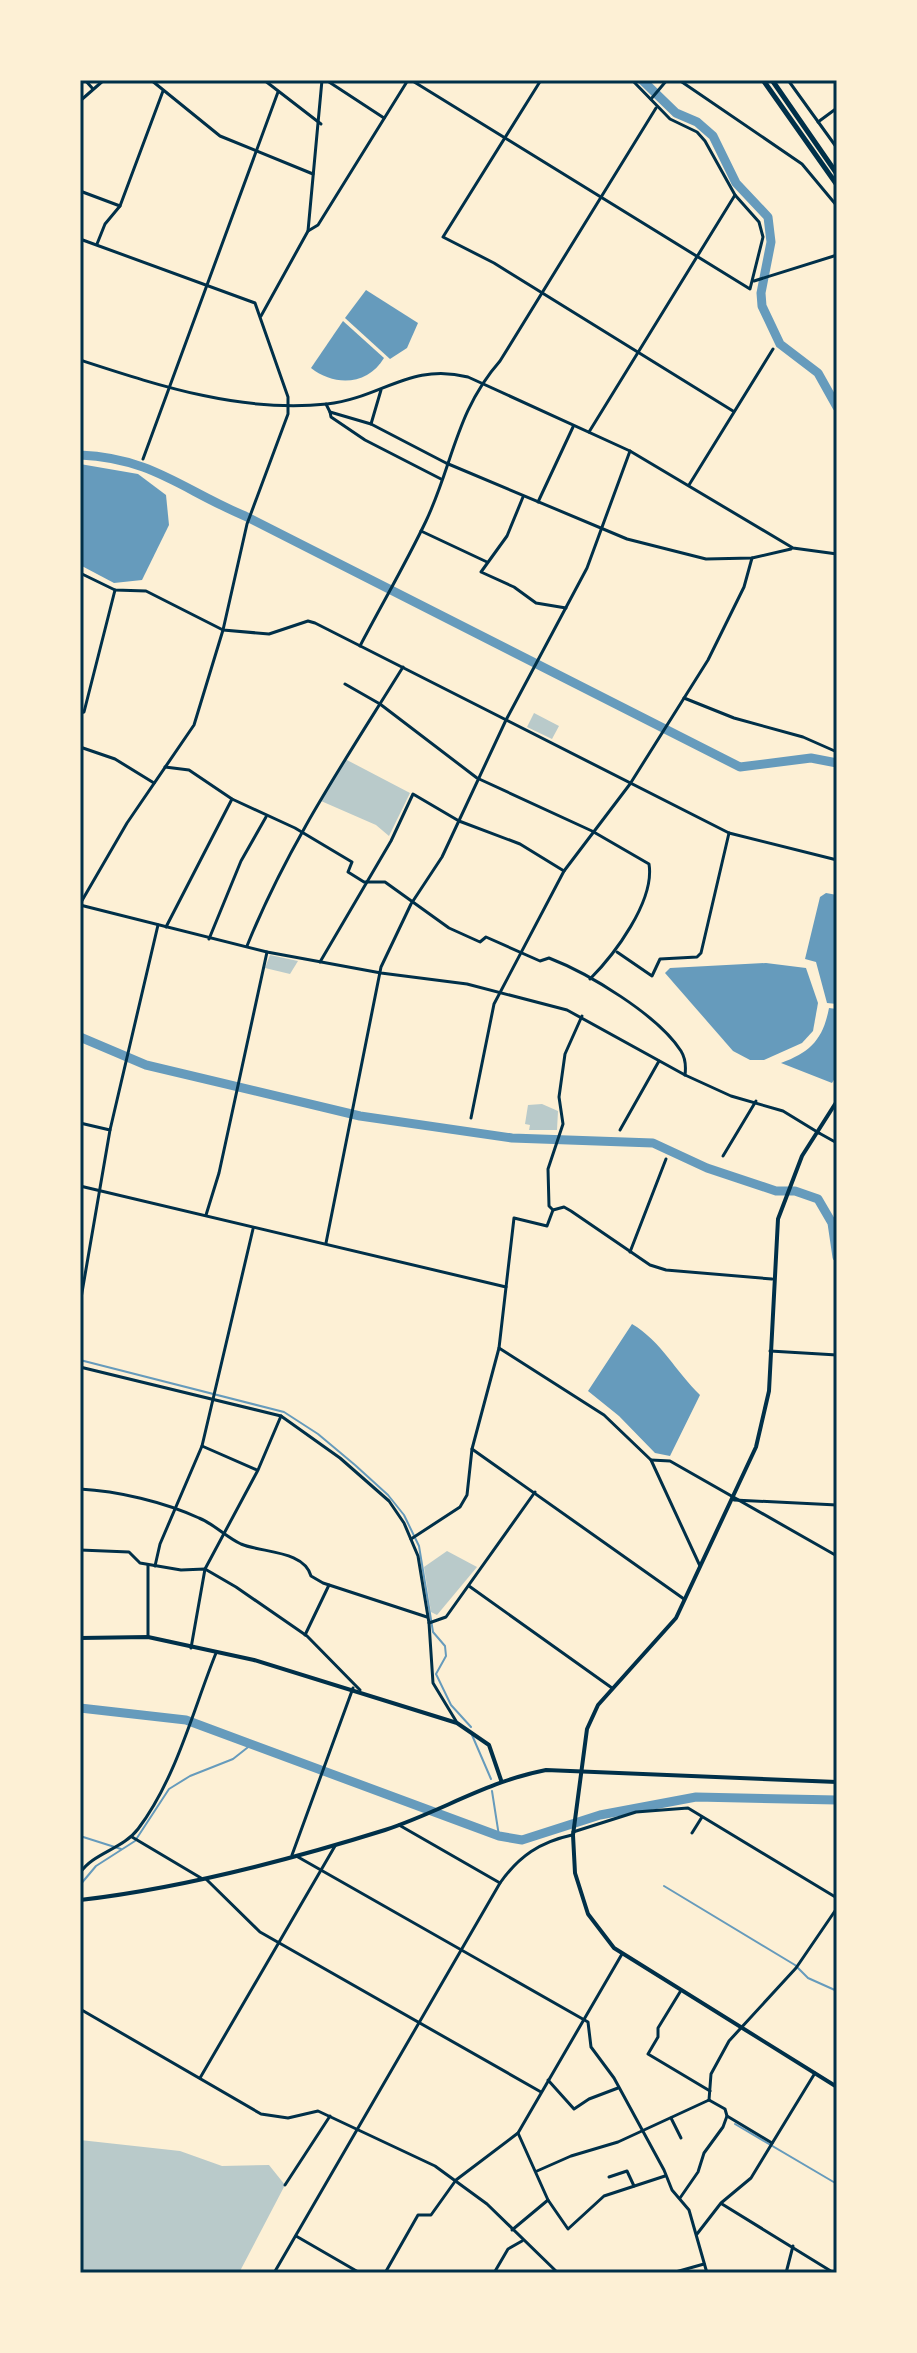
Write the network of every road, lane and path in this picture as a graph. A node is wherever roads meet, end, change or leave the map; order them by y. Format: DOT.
graph roads {
  1 [pos="85,80"];
  2 [pos="104,80"];
  3 [pos="151,80"];
  4 [pos="264,80"];
  5 [pos="324,80"];
  6 [pos="410,80"];
  7 [pos="541,80"];
  8 [pos="632,80"];
  9 [pos="667,80"];
  10 [pos="679,80"];
  11 [pos="763,80"];
  12 [pos="772,80"];
  13 [pos="788,80"];
  14 [pos="93,89"];
  15 [pos="164,90"];
  16 [pos="278,92"];
  17 [pos="651,98"];
  18 [pos="80,101"];
  19 [pos="656,107"];
  20 [pos="837,108"];
  21 [pos="384,118"];
  22 [pos="818,122"];
  23 [pos="321,124"];
  24 [pos="505,137"];
  25 [pos="837,148"];
  26 [pos="256,150"];
  27 [pos="313,174"];
  28 [pos="837,174"];
  29 [pos="837,185"];
  30 [pos="80,191"];
  31 [pos="735,195"];
  32 [pos="602,197"];
  33 [pos="120,206"];
  34 [pos="837,206"];
  35 [pos="308,231"];
  36 [pos="80,239"];
  37 [pos="97,244"];
  38 [pos="837,255"];
  39 [pos="697,256"];
  40 [pos="754,281"];
  41 [pos="206,284"];
  42 [pos="542,293"];
  43 [pos="261,316"];
  44 [pos="773,349"];
  45 [pos="637,352"];
  46 [pos="80,360"];
  47 [pos="481,383"];
  48 [pos="169,387"];
  49 [pos="381,390"];
  50 [pos="326,404"];
  51 [pos="290,405"];
  52 [pos="733,411"];
  53 [pos="330,412"];
  54 [pos="371,424"];
  55 [pos="574,425"];
  56 [pos="589,432"];
  57 [pos="630,451"];
  58 [pos="143,459"];
  59 [pos="446,463"];
  60 [pos="441,479"];
  61 [pos="689,485"];
  62 [pos="523,497"];
  63 [pos="538,502"];
  64 [pos="602,528"];
  65 [pos="420,530"];
  66 [pos="793,548"];
  67 [pos="837,554"];
  68 [pos="752,558"];
  69 [pos="487,562"];
  70 [pos="80,573"];
  71 [pos="115,590"];
  72 [pos="566,608"];
  73 [pos="223,630"];
  74 [pos="360,646"];
  75 [pos="403,667"];
  76 [pos="345,684"];
  77 [pos="684,698"];
  78 [pos="380,704"];
  79 [pos="80,713"];
  80 [pos="506,720"];
  81 [pos="80,747"];
  82 [pos="837,752"];
  83 [pos="165,767"];
  84 [pos="477,778"];
  85 [pos="154,783"];
  86 [pos="630,784"];
  87 [pos="232,799"];
  88 [pos="266,817"];
  89 [pos="459,821"];
  90 [pos="592,831"];
  91 [pos="302,833"];
  92 [pos="729,833"];
  93 [pos="837,860"];
  94 [pos="564,871"];
  95 [pos="364,882"];
  96 [pos="411,904"];
  97 [pos="80,905"];
  98 [pos="158,925"];
  99 [pos="166,927"];
  100 [pos="209,939"];
  101 [pos="247,947"];
  102 [pos="267,952"];
  103 [pos="617,952"];
  104 [pos="522,954"];
  105 [pos="320,962"];
  106 [pos="381,973"];
  107 [pos="590,979"];
  108 [pos="500,992"];
  109 [pos="582,1016"];
  110 [pos="659,1061"];
  111 [pos="685,1075"];
  112 [pos="756,1101"];
  113 [pos="837,1101"];
  114 [pos="471,1118"];
  115 [pos="80,1123"];
  116 [pos="110,1130"];
  117 [pos="620,1130"];
  118 [pos="819,1133"];
  119 [pos="837,1143"];
  120 [pos="723,1156"];
  121 [pos="666,1159"];
  122 [pos="80,1186"];
  123 [pos="100,1191"];
  124 [pos="553,1210"];
  125 [pos="206,1215"];
  126 [pos="253,1229"];
  127 [pos="326,1243"];
  128 [pos="630,1252"];
  129 [pos="772,1279"];
  130 [pos="506,1287"];
  131 [pos="80,1303"];
  132 [pos="499,1348"];
  133 [pos="770,1351"];
  134 [pos="837,1355"];
  135 [pos="80,1367"];
  136 [pos="213,1399"];
  137 [pos="281,1416"];
  138 [pos="202,1446"];
  139 [pos="472,1449"];
  140 [pos="651,1460"];
  141 [pos="258,1470"];
  142 [pos="80,1489"];
  143 [pos="535,1492"];
  144 [pos="732,1499"];
  145 [pos="837,1505"];
  146 [pos="177,1511"];
  147 [pos="225,1535"];
  148 [pos="411,1539"];
  149 [pos="80,1550"];
  150 [pos="837,1556"];
  151 [pos="148,1565"];
  152 [pos="155,1566"];
  153 [pos="700,1566"];
  154 [pos="205,1569"];
  155 [pos="329,1585"];
  156 [pos="469,1586"];
  157 [pos="686,1600"];
  158 [pos="427,1617"];
  159 [pos="429,1623"];
  160 [pos="305,1635"];
  161 [pos="148,1637"];
  162 [pos="80,1638"];
  163 [pos="191,1648"];
  164 [pos="216,1652"];
  165 [pos="353,1688"];
  166 [pos="612,1688"];
  167 [pos="360,1690"];
  168 [pos="457,1723"];
  169 [pos="581,1771"];
  170 [pos="501,1780"];
  171 [pos="837,1782"];
  172 [pos="702,1817"];
  173 [pos="399,1825"];
  174 [pos="573,1833"];
  175 [pos="692,1833"];
  176 [pos="133,1837"];
  177 [pos="337,1843"];
  178 [pos="293,1855"];
  179 [pos="321,1871"];
  180 [pos="80,1873"];
  181 [pos="205,1879"];
  182 [pos="500,1883"];
  183 [pos="837,1898"];
  184 [pos="80,1900"];
  185 [pos="837,1908"];
  186 [pos="281,1941"];
  187 [pos="461,1951"];
  188 [pos="622,1954"];
  189 [pos="680,1992"];
  190 [pos="80,2009"];
  191 [pos="583,2020"];
  192 [pos="421,2021"];
  193 [pos="741,2028"];
  194 [pos="815,2073"];
  195 [pos="200,2079"];
  196 [pos="548,2080"];
  197 [pos="836,2085"];
  198 [pos="619,2088"];
  199 [pos="710,2091"];
  200 [pos="541,2092"];
  201 [pos="709,2100"];
  202 [pos="330,2116"];
  203 [pos="727,2116"];
  204 [pos="671,2118"];
  205 [pos="642,2130"];
  206 [pos="358,2132"];
  207 [pos="518,2133"];
  208 [pos="681,2138"];
  209 [pos="772,2143"];
  210 [pos="537,2171"];
  211 [pos="665,2176"];
  212 [pos="609,2177"];
  213 [pos="456,2180"];
  214 [pos="285,2185"];
  215 [pos="634,2186"];
  216 [pos="680,2198"];
  217 [pos="548,2200"];
  218 [pos="721,2203"];
  219 [pos="512,2230"];
  220 [pos="696,2235"];
  221 [pos="296,2236"];
  222 [pos="522,2241"];
  223 [pos="793,2246"];
  224 [pos="704,2264"];
  225 [pos="828,2268"];
  226 [pos="274,2273"];
  227 [pos="360,2273"];
  228 [pos="385,2273"];
  229 [pos="494,2273"];
  230 [pos="558,2273"];
  231 [pos="672,2273"];
  232 [pos="707,2273"];
  233 [pos="786,2273"];
  234 [pos="824,2273"];
  235 [pos="834,2273"];
  1 -- 14 [label="street"];
  2 -- 14 [label="street"];
  3 -- 15 [label="street"];
  4 -- 16 [label="street"];
  5 -- 21 [label="street"];
  5 -- 23 [label="street"];
  6 -- 21 [label="street"];
  6 -- 24 [label="street"];
  7 -- 24 [label="street"];
  8 -- 17 [label="street"];
  9 -- 17 [label="street"];
  10 -- 34 [label="street"];
  11 -- 29 [label="highway"];
  12 -- 28 [label="highway"];
  13 -- 22 [label="street"];
  14 -- 18 [label="street"];
  15 -- 26 [label="street"];
  15 -- 33 [label="street"];
  16 -- 23 [label="street"];
  16 -- 26 [label="street"];
  17 -- 19 [label="street"];
  19 -- 31 [label="street"];
  19 -- 32 [label="street"];
  20 -- 22 [label="street"];
  21 -- 35 [label="street"];
  22 -- 25 [label="street"];
  23 -- 27 [label="street"];
  24 -- 32 [label="street"];
  24 -- 42 [label="street"];
  26 -- 27 [label="street"];
  26 -- 41 [label="street"];
  27 -- 35 [label="street"];
  30 -- 33 [label="street"];
  31 -- 39 [label="street"];
  31 -- 40 [label="street"];
  32 -- 39 [label="street"];
  32 -- 42 [label="street"];
  33 -- 37 [label="street"];
  35 -- 43 [label="street"];
  36 -- 37 [label="street"];
  37 -- 41 [label="street"];
  38 -- 40 [label="street"];
  39 -- 40 [label="street"];
  39 -- 45 [label="street"];
  41 -- 43 [label="street"];
  41 -- 48 [label="street"];
  42 -- 45 [label="street"];
  42 -- 47 [label="street"];
  43 -- 51 [label="street"];
  44 -- 52 [label="street"];
  45 -- 52 [label="street"];
  45 -- 56 [label="street"];
  46 -- 48 [label="street"];
  47 -- 49 [label="street"];
  47 -- 55 [label="street"];
  47 -- 59 [label="street"];
  48 -- 51 [label="street"];
  48 -- 58 [label="street"];
  49 -- 50 [label="street"];
  49 -- 54 [label="street"];
  50 -- 51 [label="street"];
  50 -- 53 [label="street"];
  51 -- 73 [label="street"];
  52 -- 61 [label="street"];
  53 -- 54 [label="street"];
  53 -- 60 [label="street"];
  54 -- 59 [label="street"];
  55 -- 56 [label="street"];
  55 -- 63 [label="street"];
  56 -- 57 [label="street"];
  57 -- 61 [label="street"];
  57 -- 64 [label="street"];
  59 -- 60 [label="street"];
  59 -- 62 [label="street"];
  60 -- 65 [label="street"];
  61 -- 66 [label="street"];
  62 -- 63 [label="street"];
  62 -- 69 [label="street"];
  63 -- 64 [label="street"];
  64 -- 68 [label="street"];
  64 -- 72 [label="street"];
  65 -- 69 [label="street"];
  65 -- 74 [label="street"];
  66 -- 67 [label="street"];
  66 -- 68 [label="street"];
  68 -- 77 [label="street"];
  69 -- 72 [label="street"];
  70 -- 71 [label="street"];
  71 -- 73 [label="street"];
  71 -- 79 [label="street"];
  72 -- 80 [label="street"];
  73 -- 74 [label="street"];
  73 -- 83 [label="street"];
  74 -- 75 [label="street"];
  75 -- 78 [label="street"];
  75 -- 80 [label="street"];
  76 -- 78 [label="street"];
  77 -- 82 [label="street"];
  77 -- 86 [label="street"];
  78 -- 84 [label="street"];
  78 -- 91 [label="street"];
  80 -- 84 [label="street"];
  80 -- 86 [label="street"];
  81 -- 85 [label="street"];
  83 -- 85 [label="street"];
  83 -- 87 [label="street"];
  84 -- 89 [label="street"];
  84 -- 90 [label="street"];
  85 -- 97 [label="street"];
  86 -- 90 [label="street"];
  86 -- 92 [label="street"];
  87 -- 88 [label="street"];
  87 -- 99 [label="street"];
  88 -- 91 [label="street"];
  88 -- 100 [label="street"];
  89 -- 94 [label="street"];
  89 -- 95 [label="street"];
  89 -- 96 [label="street"];
  90 -- 94 [label="street"];
  90 -- 103 [label="street"];
  91 -- 95 [label="street"];
  91 -- 101 [label="street"];
  92 -- 93 [label="street"];
  92 -- 103 [label="street"];
  94 -- 104 [label="street"];
  95 -- 96 [label="street"];
  95 -- 105 [label="street"];
  96 -- 104 [label="street"];
  96 -- 106 [label="street"];
  97 -- 98 [label="street"];
  98 -- 99 [label="street"];
  98 -- 116 [label="street"];
  99 -- 100 [label="street"];
  100 -- 101 [label="street"];
  101 -- 102 [label="street"];
  102 -- 105 [label="street"];
  102 -- 125 [label="street"];
  103 -- 107 [label="street"];
  104 -- 107 [label="street"];
  104 -- 108 [label="street"];
  105 -- 106 [label="street"];
  106 -- 108 [label="street"];
  106 -- 127 [label="street"];
  107 -- 111 [label="street"];
  108 -- 109 [label="street"];
  108 -- 114 [label="street"];
  109 -- 110 [label="street"];
  109 -- 124 [label="street"];
  110 -- 111 [label="street"];
  110 -- 117 [label="street"];
  111 -- 112 [label="street"];
  112 -- 118 [label="street"];
  112 -- 120 [label="street"];
  113 -- 118 [label="main road"];
  115 -- 116 [label="street"];
  116 -- 123 [label="street"];
  118 -- 119 [label="street"];
  118 -- 129 [label="main road"];
  121 -- 128 [label="street"];
  122 -- 123 [label="street"];
  123 -- 125 [label="street"];
  123 -- 131 [label="street"];
  124 -- 128 [label="street"];
  124 -- 130 [label="street"];
  125 -- 126 [label="street"];
  126 -- 127 [label="street"];
  126 -- 136 [label="street"];
  127 -- 130 [label="street"];
  128 -- 129 [label="street"];
  129 -- 133 [label="main road"];
  130 -- 132 [label="street"];
  132 -- 139 [label="street"];
  132 -- 140 [label="street"];
  133 -- 134 [label="street"];
  133 -- 144 [label="main road"];
  135 -- 136 [label="street"];
  136 -- 137 [label="street"];
  136 -- 138 [label="street"];
  137 -- 141 [label="street"];
  137 -- 148 [label="street"];
  138 -- 141 [label="street"];
  138 -- 146 [label="street"];
  139 -- 143 [label="street"];
  139 -- 148 [label="street"];
  140 -- 144 [label="street"];
  140 -- 153 [label="street"];
  141 -- 147 [label="street"];
  142 -- 146 [label="street"];
  143 -- 156 [label="street"];
  143 -- 157 [label="street"];
  144 -- 145 [label="street"];
  144 -- 150 [label="street"];
  144 -- 153 [label="main road"];
  146 -- 147 [label="street"];
  146 -- 152 [label="street"];
  147 -- 154 [label="street"];
  147 -- 155 [label="street"];
  148 -- 158 [label="street"];
  149 -- 151 [label="street"];
  151 -- 152 [label="street"];
  151 -- 161 [label="street"];
  152 -- 154 [label="street"];
  153 -- 157 [label="main road"];
  154 -- 160 [label="street"];
  154 -- 163 [label="street"];
  155 -- 158 [label="street"];
  155 -- 160 [label="street"];
  156 -- 159 [label="street"];
  156 -- 166 [label="street"];
  157 -- 166 [label="main road"];
  158 -- 159 [label="street"];
  159 -- 168 [label="street"];
  160 -- 167 [label="street"];
  161 -- 162 [label="main road"];
  161 -- 163 [label="main road"];
  163 -- 164 [label="main road"];
  164 -- 165 [label="main road"];
  164 -- 176 [label="street"];
  165 -- 167 [label="main road"];
  165 -- 178 [label="street"];
  166 -- 169 [label="main road"];
  167 -- 168 [label="main road"];
  168 -- 170 [label="main road"];
  169 -- 170 [label="main road"];
  169 -- 171 [label="main road"];
  169 -- 174 [label="main road"];
  170 -- 173 [label="main road"];
  172 -- 174 [label="street"];
  172 -- 175 [label="street"];
  172 -- 183 [label="street"];
  173 -- 177 [label="main road"];
  173 -- 182 [label="street"];
  174 -- 182 [label="street"];
  174 -- 188 [label="main road"];
  176 -- 180 [label="street"];
  176 -- 181 [label="street"];
  177 -- 178 [label="main road"];
  177 -- 179 [label="street"];
  178 -- 179 [label="street"];
  178 -- 181 [label="main road"];
  179 -- 186 [label="street"];
  179 -- 187 [label="street"];
  181 -- 184 [label="main road"];
  181 -- 186 [label="street"];
  182 -- 187 [label="street"];
  185 -- 193 [label="street"];
  186 -- 192 [label="street"];
  186 -- 195 [label="street"];
  187 -- 191 [label="street"];
  187 -- 192 [label="street"];
  188 -- 189 [label="main road"];
  188 -- 191 [label="street"];
  189 -- 193 [label="main road"];
  189 -- 199 [label="street"];
  190 -- 195 [label="street"];
  191 -- 196 [label="street"];
  191 -- 198 [label="street"];
  192 -- 200 [label="street"];
  192 -- 206 [label="street"];
  193 -- 194 [label="main road"];
  193 -- 199 [label="street"];
  194 -- 197 [label="main road"];
  194 -- 209 [label="street"];
  195 -- 202 [label="street"];
  196 -- 198 [label="street"];
  196 -- 200 [label="street"];
  198 -- 205 [label="street"];
  199 -- 201 [label="street"];
  200 -- 207 [label="street"];
  201 -- 203 [label="street"];
  201 -- 204 [label="street"];
  202 -- 206 [label="street"];
  202 -- 214 [label="street"];
  203 -- 209 [label="street"];
  203 -- 216 [label="street"];
  204 -- 205 [label="street"];
  204 -- 208 [label="street"];
  205 -- 210 [label="street"];
  205 -- 211 [label="street"];
  206 -- 213 [label="street"];
  206 -- 221 [label="street"];
  207 -- 210 [label="street"];
  207 -- 213 [label="street"];
  209 -- 218 [label="street"];
  210 -- 217 [label="street"];
  211 -- 215 [label="street"];
  211 -- 216 [label="street"];
  212 -- 215 [label="street"];
  213 -- 219 [label="street"];
  213 -- 228 [label="street"];
  215 -- 217 [label="street"];
  216 -- 220 [label="street"];
  217 -- 219 [label="street"];
  218 -- 220 [label="street"];
  218 -- 223 [label="street"];
  219 -- 222 [label="street"];
  220 -- 224 [label="street"];
  221 -- 226 [label="street"];
  221 -- 227 [label="street"];
  222 -- 229 [label="street"];
  222 -- 230 [label="street"];
  223 -- 225 [label="street"];
  223 -- 233 [label="street"];
  224 -- 231 [label="street"];
  224 -- 232 [label="street"];
  225 -- 234 [label="street"];
  225 -- 235 [label="street"];
}
